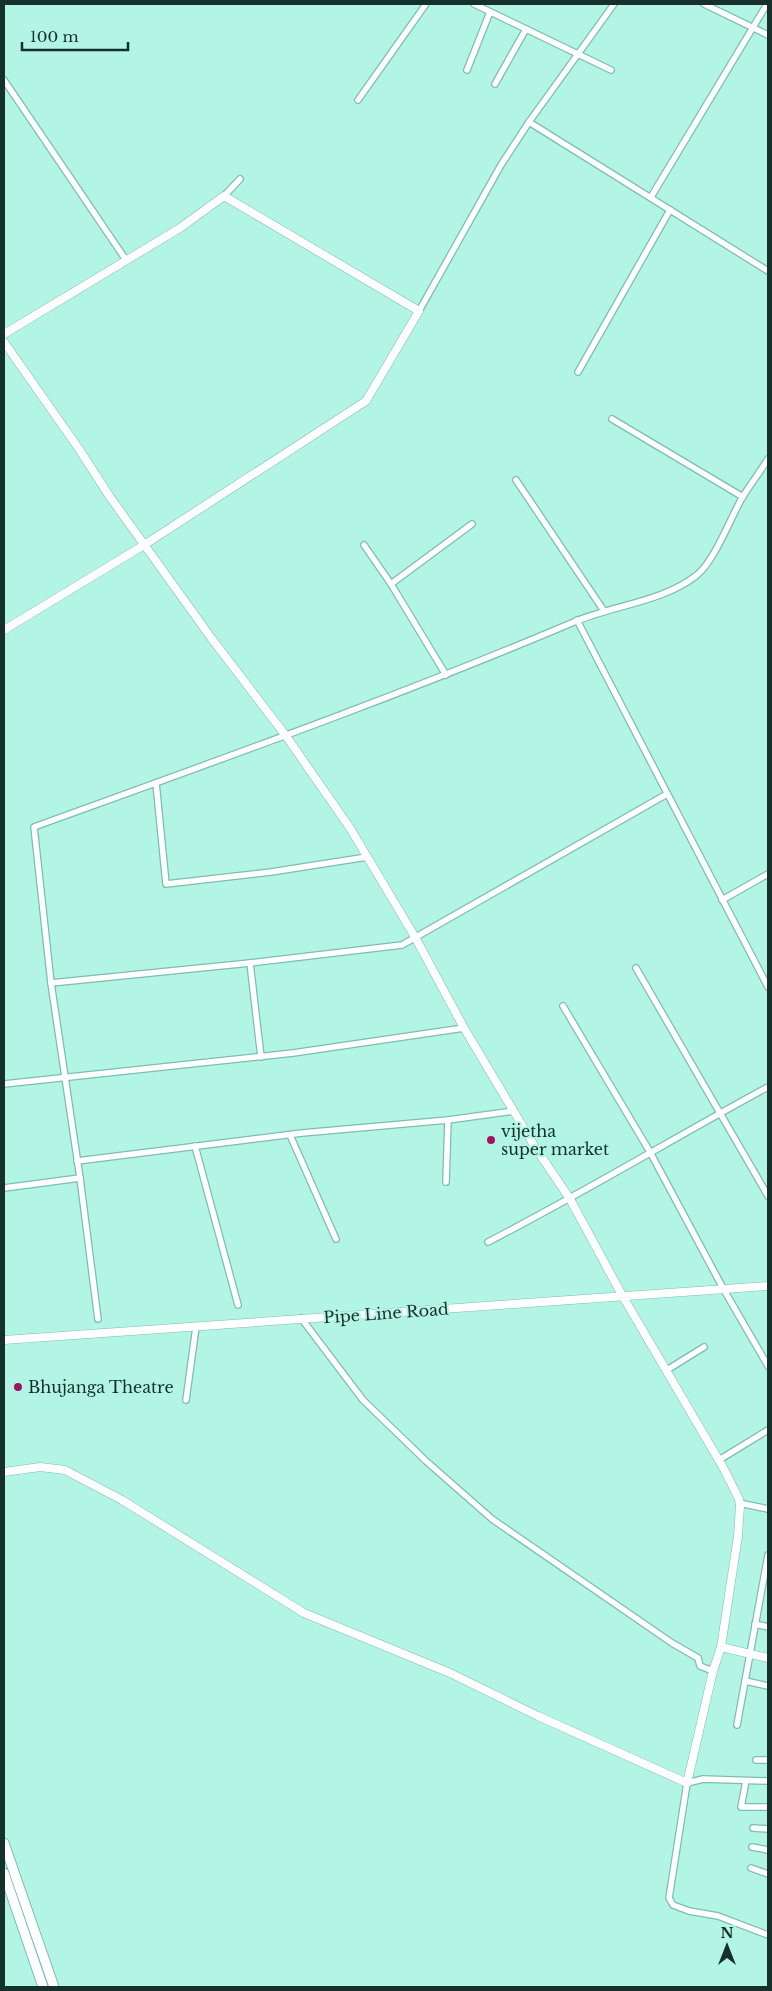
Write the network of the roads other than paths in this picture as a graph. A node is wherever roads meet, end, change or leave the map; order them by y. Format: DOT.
graph roads {
  1 [pos="426,4"];
  2 [pos="474,4"];
  3 [pos="614,4"];
  4 [pos="704,4"];
  5 [pos="767,4"];
  6 [pos="490,12"];
  7 [pos="753,28"];
  8 [pos="526,29"];
  9 [pos="768,35"];
  10 [pos="577,53"];
  11 [pos="467,70"];
  12 [pos="611,70"];
  13 [pos="4,80"];
  14 [pos="495,84"];
  15 [pos="358,100"];
  16 [pos="529,122"];
  17 [pos="240,179"];
  18 [pos="224,196"];
  19 [pos="651,197"];
  20 [pos="670,210"];
  21 [pos="126,260"];
  22 [pos="768,270"];
  23 [pos="419,311"];
  24 [pos="4,334"];
  25 [pos="4,342"];
  26 [pos="578,372"];
  27 [pos="612,420"];
  28 [pos="768,460"];
  29 [pos="516,480"];
  30 [pos="743,496"];
  31 [pos="472,524"];
  32 [pos="144,544"];
  33 [pos="364,546"];
  34 [pos="391,584"];
  35 [pos="604,612"];
  36 [pos="578,620"];
  37 [pos="4,630"];
  38 [pos="446,675"];
  39 [pos="286,736"];
  40 [pos="156,783"];
  41 [pos="667,794"];
  42 [pos="367,857"];
  43 [pos="768,874"];
  44 [pos="722,900"];
  45 [pos="415,938"];
  46 [pos="250,963"];
  47 [pos="636,968"];
  48 [pos="51,983"];
  49 [pos="768,986"];
  50 [pos="563,1006"];
  51 [pos="464,1028"];
  52 [pos="261,1056"];
  53 [pos="64,1079"];
  54 [pos="4,1084"];
  55 [pos="768,1086"];
  56 [pos="514,1111"];
  57 [pos="720,1113"];
  58 [pos="448,1120"];
  59 [pos="290,1136"];
  60 [pos="195,1146"];
  61 [pos="650,1152"];
  62 [pos="77,1161"];
  63 [pos="80,1178"];
  64 [pos="446,1182"];
  65 [pos="4,1188"];
  66 [pos="768,1196"];
  67 [pos="570,1199"];
  68 [pos="336,1239"];
  69 [pos="488,1242"];
  70 [pos="768,1286"];
  71 [pos="724,1290"];
  72 [pos="622,1295"];
  73 [pos="238,1306"];
  74 [pos="301,1318"];
  75 [pos="98,1319"];
  76 [pos="196,1327"];
  77 [pos="4,1340"];
  78 [pos="704,1348"];
  79 [pos="768,1366"];
  80 [pos="667,1370"];
  81 [pos="186,1400"];
  82 [pos="768,1430"];
  83 [pos="719,1460"];
  84 [pos="4,1472"];
  85 [pos="739,1503"];
  86 [pos="768,1509"];
  87 [pos="768,1555"];
  88 [pos="755,1624"];
  89 [pos="768,1627"];
  90 [pos="721,1647"];
  91 [pos="750,1655"];
  92 [pos="768,1658"];
  93 [pos="713,1671"];
  94 [pos="745,1681"];
  95 [pos="768,1686"];
  96 [pos="737,1725"];
  97 [pos="756,1760"];
  98 [pos="768,1760"];
  99 [pos="746,1781"];
  100 [pos="768,1781"];
  101 [pos="687,1783"];
  102 [pos="768,1807"];
  103 [pos="753,1828"];
  104 [pos="768,1830"];
  105 [pos="4,1843"];
  106 [pos="752,1847"];
  107 [pos="768,1850"];
  108 [pos="750,1868"];
  109 [pos="4,1873"];
  110 [pos="768,1874"];
  111 [pos="768,1935"];
  112 [pos="43,1987"];
  113 [pos="54,1987"];
  1 -- 15 [label="street"];
  2 -- 6 [label="street"];
  3 -- 10 [label="street"];
  4 -- 7 [label="street"];
  5 -- 7 [label="street"];
  6 -- 8 [label="street"];
  6 -- 11 [label="street"];
  7 -- 9 [label="street"];
  7 -- 19 [label="street"];
  8 -- 10 [label="street"];
  8 -- 14 [label="street"];
  10 -- 12 [label="street"];
  10 -- 16 [label="street"];
  13 -- 21 [label="street"];
  16 -- 19 [label="street"];
  16 -- 23 [label="street"];
  17 -- 18 [label="street"];
  18 -- 21 [label="street"];
  18 -- 23 [label="street"];
  19 -- 20 [label="street"];
  20 -- 22 [label="street"];
  20 -- 26 [label="street"];
  21 -- 24 [label="street"];
  23 -- 32 [label="street"];
  25 -- 32 [label="street"];
  27 -- 30 [label="street"];
  28 -- 30 [label="street"];
  29 -- 35 [label="street"];
  30 -- 35 [label="street"];
  31 -- 34 [label="street"];
  32 -- 37 [label="street"];
  32 -- 39 [label="street"];
  33 -- 34 [label="street"];
  34 -- 38 [label="street"];
  35 -- 36 [label="street"];
  36 -- 38 [label="street"];
  36 -- 41 [label="street"];
  38 -- 39 [label="street"];
  39 -- 40 [label="street"];
  39 -- 42 [label="street"];
  40 -- 42 [label="street"];
  40 -- 48 [label="street"];
  41 -- 44 [label="street"];
  41 -- 45 [label="street"];
  42 -- 45 [label="street"];
  43 -- 44 [label="street"];
  44 -- 49 [label="street"];
  45 -- 46 [label="street"];
  45 -- 51 [label="street"];
  46 -- 48 [label="street"];
  46 -- 52 [label="street"];
  47 -- 57 [label="street"];
  48 -- 53 [label="street"];
  50 -- 61 [label="street"];
  51 -- 52 [label="street"];
  51 -- 56 [label="street"];
  52 -- 53 [label="street"];
  53 -- 54 [label="street"];
  53 -- 62 [label="street"];
  55 -- 57 [label="street"];
  56 -- 58 [label="street"];
  56 -- 67 [label="street"];
  57 -- 61 [label="street"];
  57 -- 66 [label="street"];
  58 -- 59 [label="street"];
  58 -- 64 [label="street"];
  59 -- 60 [label="street"];
  59 -- 68 [label="street"];
  60 -- 62 [label="street"];
  60 -- 73 [label="street"];
  61 -- 67 [label="street"];
  61 -- 71 [label="street"];
  62 -- 63 [label="street"];
  63 -- 65 [label="street"];
  63 -- 75 [label="street"];
  67 -- 69 [label="street"];
  67 -- 72 [label="street"];
  70 -- 71 [label="street, Pipe Line Road"];
  71 -- 72 [label="street, Pipe Line Road"];
  71 -- 79 [label="street"];
  72 -- 74 [label="street, Pipe Line Road"];
  72 -- 80 [label="street"];
  74 -- 76 [label="street, Pipe Line Road"];
  74 -- 93 [label="street"];
  76 -- 77 [label="street, Pipe Line Road"];
  76 -- 81 [label="street"];
  78 -- 80 [label="street"];
  80 -- 83 [label="street"];
  82 -- 83 [label="street"];
  83 -- 85 [label="street"];
  84 -- 101 [label="street"];
  85 -- 86 [label="street"];
  85 -- 90 [label="street"];
  87 -- 88 [label="street"];
  88 -- 89 [label="street"];
  88 -- 91 [label="street"];
  90 -- 91 [label="street"];
  90 -- 93 [label="street"];
  91 -- 92 [label="street"];
  91 -- 94 [label="street"];
  93 -- 101 [label="street"];
  94 -- 95 [label="street"];
  94 -- 96 [label="street"];
  97 -- 98 [label="street"];
  99 -- 100 [label="street"];
  99 -- 101 [label="street"];
  99 -- 102 [label="street"];
  101 -- 111 [label="street"];
  103 -- 104 [label="street"];
  105 -- 113 [label="main road"];
  106 -- 107 [label="street"];
  108 -- 110 [label="street"];
  109 -- 112 [label="main road"];
}
